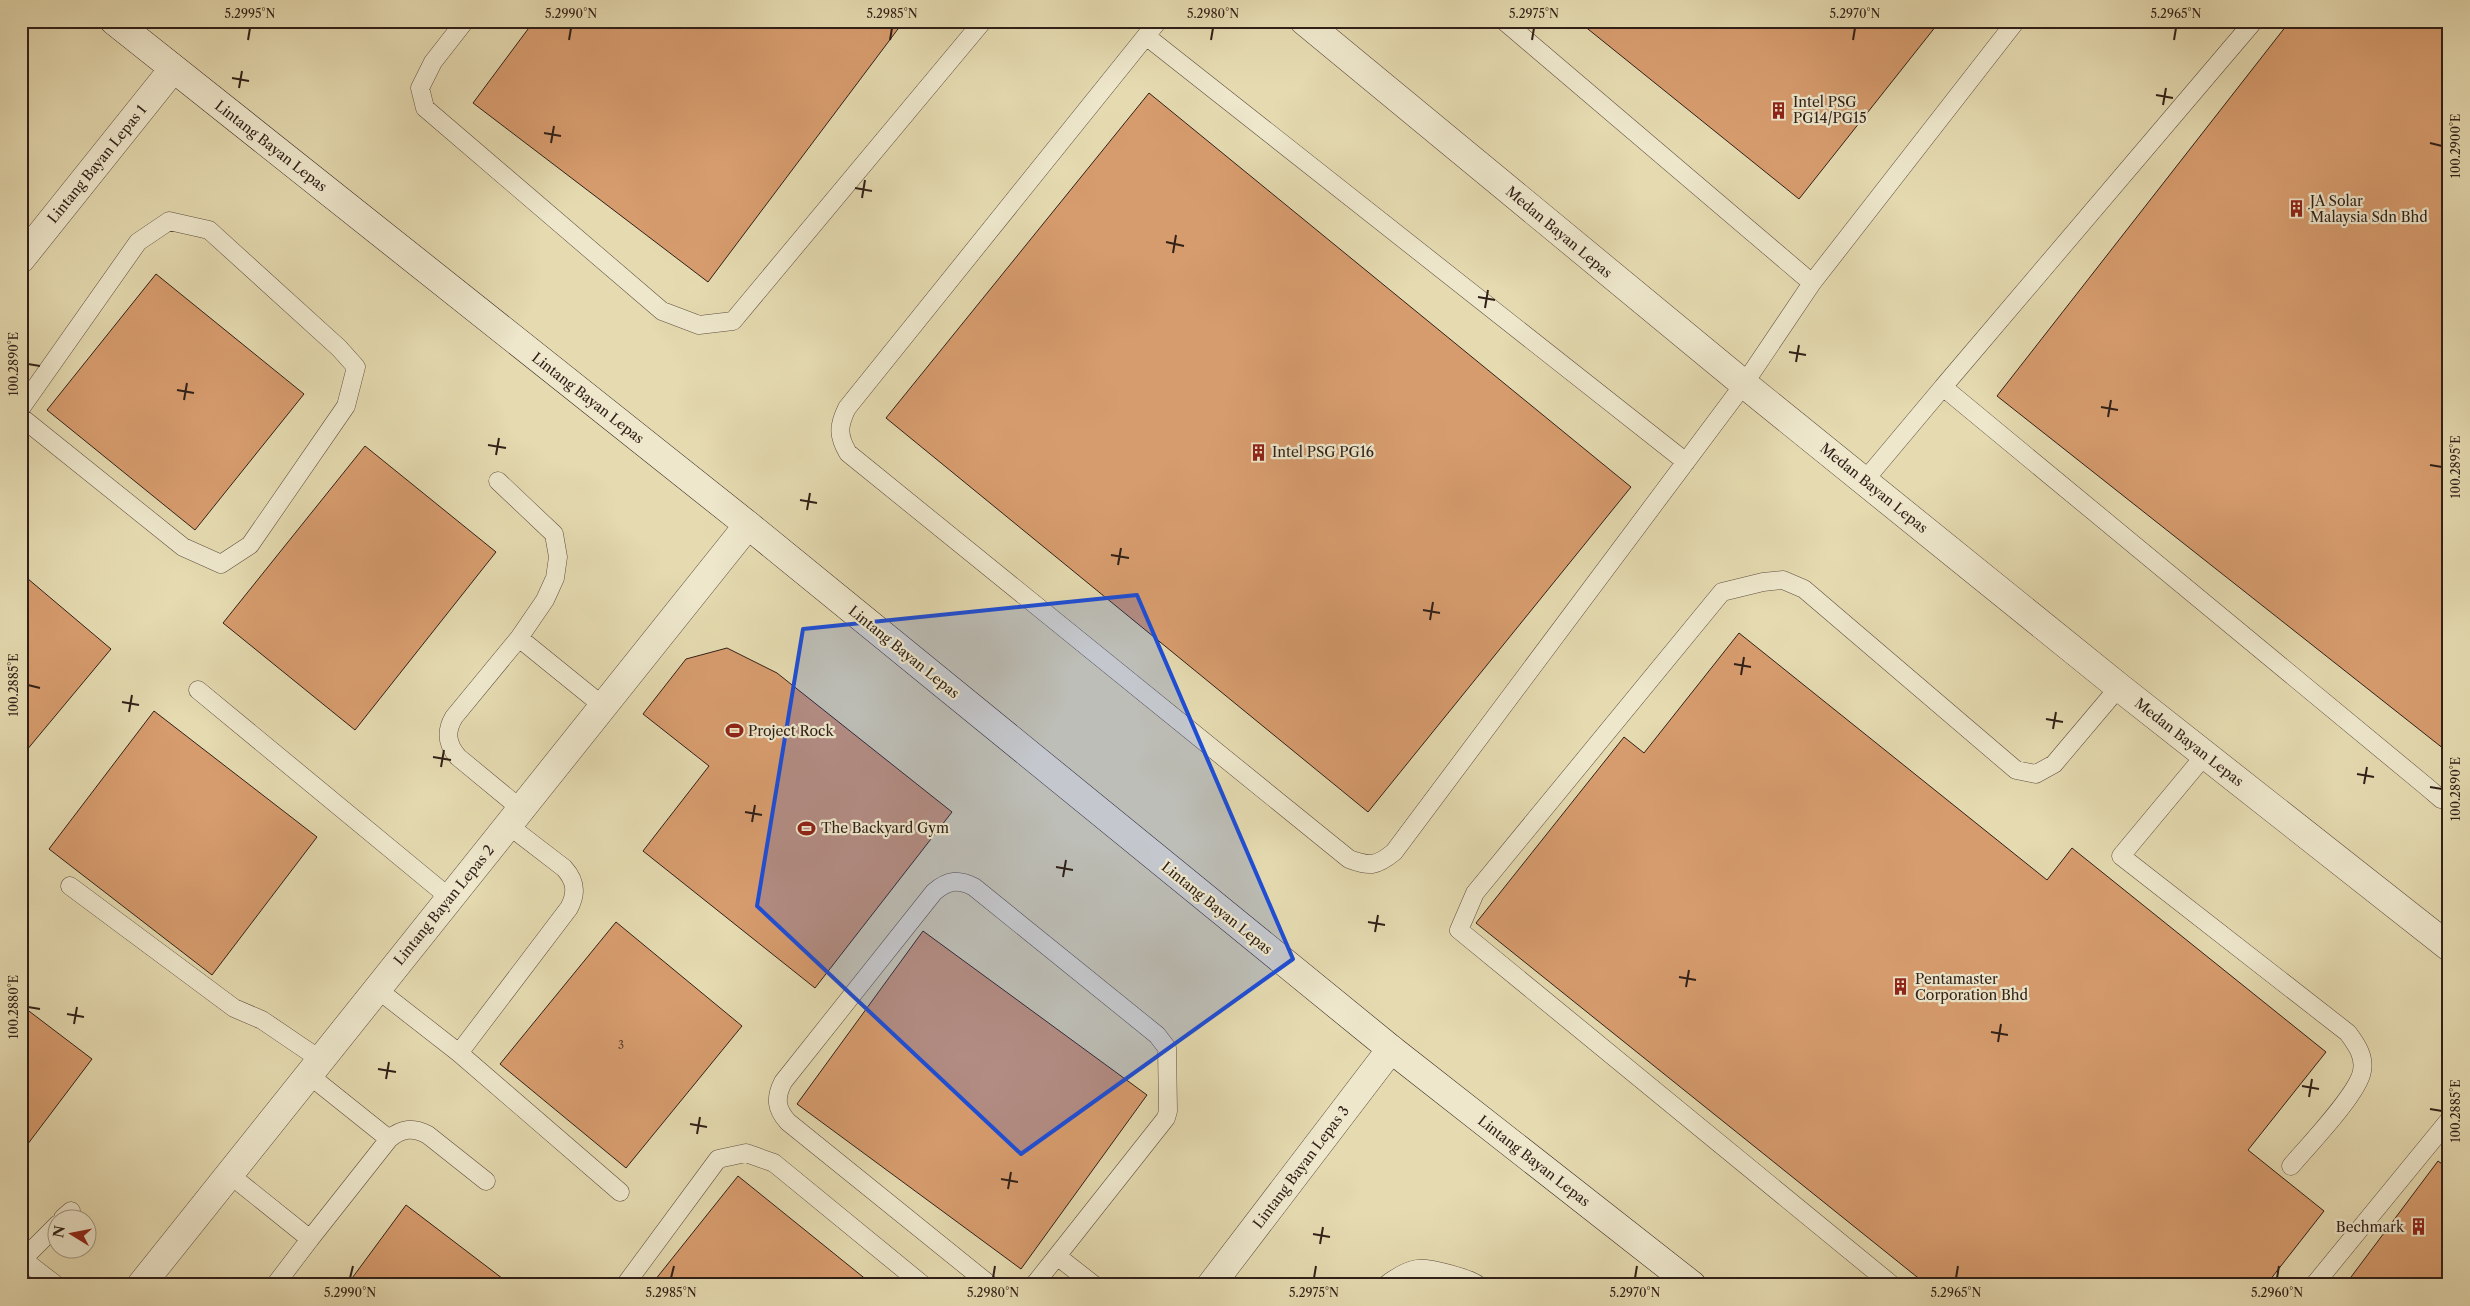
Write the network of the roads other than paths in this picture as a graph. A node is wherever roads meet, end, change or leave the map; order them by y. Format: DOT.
graph roads {
  1 [pos="114,21"];
  2 [pos="466,21"];
  3 [pos="984,21"];
  4 [pos="1158,21"];
  5 [pos="1304,21"];
  6 [pos="1504,21"];
  7 [pos="2016,21"];
  8 [pos="2254,21"];
  9 [pos="1146,36"];
  10 [pos="173,69"];
  11 [pos="21,258"];
  12 [pos="1812,283"];
  13 [pos="1744,384"];
  14 [pos="1943,387"];
  15 [pos="21,408"];
  16 [pos="21,417"];
  17 [pos="1686,462"];
  18 [pos="498,480"];
  19 [pos="1865,480"];
  20 [pos="748,525"];
  21 [pos="518,638"];
  22 [pos="2119,687"];
  23 [pos="198,690"];
  24 [pos="603,706"];
  25 [pos="2205,754"];
  26 [pos="2449,801"];
  27 [pos="515,817"];
  28 [pos="70,886"];
  29 [pos="450,898"];
  30 [pos="2449,947"];
  31 [pos="377,989"];
  32 [pos="1391,1049"];
  33 [pos="459,1053"];
  34 [pos="315,1067"];
  35 [pos="2449,1120"];
  36 [pos="389,1139"];
  37 [pos="2291,1166"];
  38 [pos="229,1174"];
  39 [pos="486,1181"];
  40 [pos="620,1192"];
  41 [pos="48,1234"];
  42 [pos="310,1239"];
  43 [pos="1057,1256"];
  44 [pos="22,1259"];
  45 [pos="56,1285"];
  46 [pos="141,1285"];
  47 [pos="275,1285"];
  48 [pos="625,1285"];
  49 [pos="922,1285"];
  50 [pos="990,1285"];
  51 [pos="1034,1285"];
  52 [pos="1094,1285"];
  53 [pos="1211,1285"];
  54 [pos="1386,1285"];
  55 [pos="1478,1285"];
  56 [pos="1692,1285"];
  57 [pos="1892,1285"];
  58 [pos="2314,1285"];
  1 -- 10 [label="street, Lintang Bayan Lepas"];
  2 -- 3 [label="lane"];
  4 -- 9 [label="lane"];
  5 -- 13 [label="street, Medan Bayan Lepas"];
  6 -- 12 [label="lane"];
  7 -- 12 [label="lane"];
  8 -- 14 [label="lane"];
  9 -- 17 [label="lane"];
  9 -- 17 [label="lane"];
  10 -- 11 [label="street, Lintang Bayan Lepas 1"];
  10 -- 20 [label="street, Lintang Bayan Lepas"];
  12 -- 13 [label="lane"];
  13 -- 17 [label="lane"];
  13 -- 19 [label="street, Medan Bayan Lepas"];
  14 -- 19 [label="lane"];
  14 -- 26 [label="lane"];
  15 -- 16 [label="lane"];
  18 -- 21 [label="lane"];
  19 -- 22 [label="street, Medan Bayan Lepas"];
  20 -- 24 [label="street, Lintang Bayan Lepas 2"];
  20 -- 32 [label="street, Lintang Bayan Lepas"];
  21 -- 24 [label="lane"];
  21 -- 27 [label="lane"];
  22 -- 25 [label="street, Medan Bayan Lepas"];
  22 -- 57 [label="lane"];
  23 -- 29 [label="lane"];
  24 -- 27 [label="street, Lintang Bayan Lepas 2"];
  25 -- 30 [label="street, Medan Bayan Lepas"];
  25 -- 37 [label="lane"];
  27 -- 29 [label="street, Lintang Bayan Lepas 2"];
  27 -- 33 [label="lane"];
  28 -- 34 [label="lane"];
  29 -- 31 [label="street, Lintang Bayan Lepas 2"];
  31 -- 33 [label="lane"];
  31 -- 34 [label="street, Lintang Bayan Lepas 2"];
  32 -- 53 [label="street, Lintang Bayan Lepas 3"];
  32 -- 56 [label="street, Lintang Bayan Lepas"];
  33 -- 40 [label="lane"];
  34 -- 36 [label="lane"];
  34 -- 38 [label="street, Lintang Bayan Lepas 2"];
  35 -- 58 [label="lane"];
  36 -- 39 [label="lane"];
  36 -- 42 [label="lane"];
  38 -- 42 [label="lane"];
  38 -- 46 [label="street, Lintang Bayan Lepas 2"];
  41 -- 44 [label="lane"];
  42 -- 47 [label="lane"];
  43 -- 50 [label="lane"];
  43 -- 51 [label="lane"];
  43 -- 52 [label="lane"];
  44 -- 45 [label="lane"];
  48 -- 49 [label="lane"];
  54 -- 55 [label="lane"];
}
